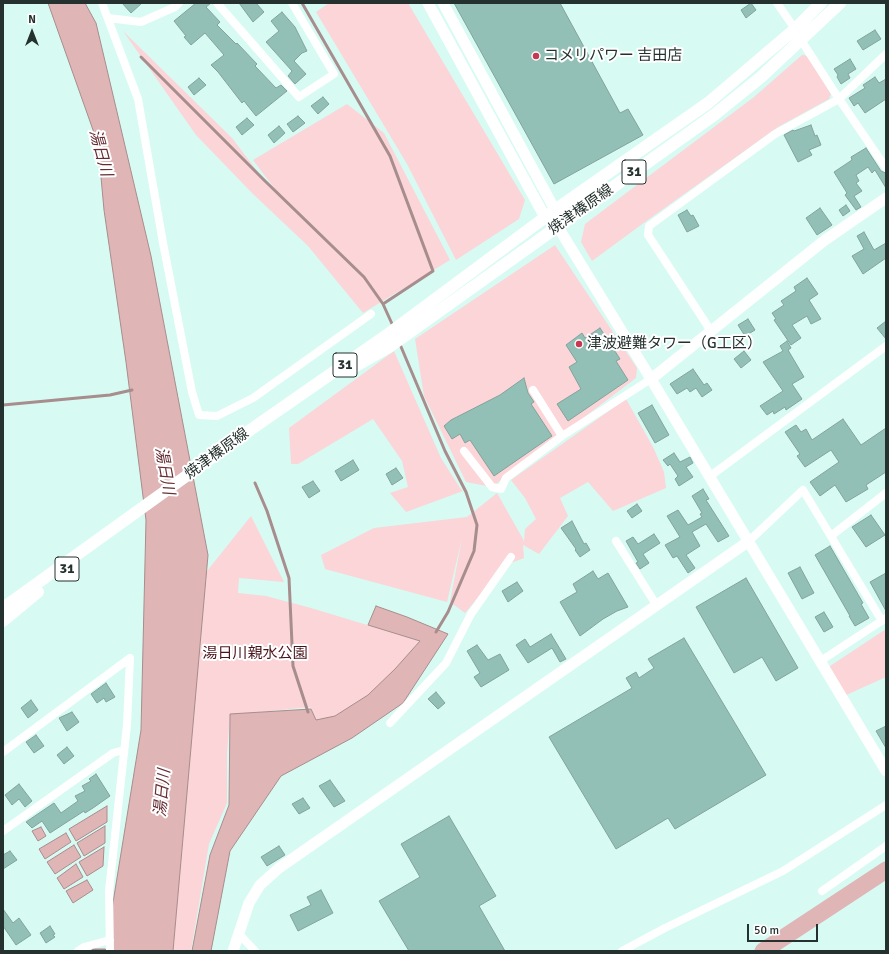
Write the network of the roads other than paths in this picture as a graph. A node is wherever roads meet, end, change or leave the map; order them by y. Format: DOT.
graph roads {
  1 [pos="102,3"];
  2 [pos="179,3"];
  3 [pos="217,3"];
  4 [pos="292,3"];
  5 [pos="428,3"];
  6 [pos="442,3"];
  7 [pos="777,3"];
  8 [pos="821,3"];
  9 [pos="840,3"];
  10 [pos="108,18"];
  11 [pos="795,29"];
  12 [pos="801,40"];
  13 [pos="886,54"];
  14 [pos="839,99"];
  15 [pos="886,168"];
  16 [pos="886,198"];
  17 [pos="555,210"];
  18 [pos="546,219"];
  19 [pos="558,227"];
  20 [pos="371,314"];
  21 [pos="414,323"];
  22 [pos="710,331"];
  23 [pos="886,346"];
  24 [pos="651,379"];
  25 [pos="533,390"];
  26 [pos="562,436"];
  27 [pos="464,451"];
  28 [pos="710,477"];
  29 [pos="886,493"];
  30 [pos="130,517"];
  31 [pos="831,536"];
  32 [pos="616,541"];
  33 [pos="749,541"];
  34 [pos="511,557"];
  35 [pos="656,606"];
  36 [pos="3,608"];
  37 [pos="3,620"];
  38 [pos="884,620"];
  39 [pos="819,662"];
  40 [pos="390,723"];
  41 [pos="124,750"];
  42 [pos="3,752"];
  43 [pos="886,771"];
  44 [pos="886,804"];
  45 [pos="3,831"];
  46 [pos="886,846"];
  47 [pos="822,891"];
  48 [pos="239,934"];
  49 [pos="110,940"];
  50 [pos="78,951"];
  51 [pos="110,951"];
  52 [pos="232,951"];
  53 [pos="255,951"];
  54 [pos="622,951"];
  1 -- 10 [label="street"];
  2 -- 10 [label="street"];
  3 -- 4 [label="street"];
  5 -- 18 [label="street"];
  6 -- 17 [label="street"];
  7 -- 11 [label="street"];
  8 -- 11 [label="main road, 焼津榛原線 / 31"];
  9 -- 12 [label="main road, 焼津榛原線 / 31"];
  10 -- 20 [label="street"];
  11 -- 17 [label="main road, 焼津榛原線 / 31"];
  12 -- 14 [label="street"];
  12 -- 19 [label="main road, 焼津榛原線 / 31"];
  13 -- 14 [label="street"];
  14 -- 15 [label="street"];
  14 -- 22 [label="street"];
  16 -- 22 [label="street"];
  17 -- 18 [label="main road, 焼津榛原線 / 31"];
  17 -- 19 [label="street"];
  18 -- 19 [label="street"];
  18 -- 21 [label="main road, 焼津榛原線 / 31"];
  19 -- 21 [label="main road, 焼津榛原線 / 31"];
  19 -- 24 [label="street"];
  21 -- 30 [label="main road, 焼津榛原線 / 31"];
  22 -- 24 [label="street"];
  23 -- 28 [label="street"];
  24 -- 26 [label="street"];
  24 -- 28 [label="street"];
  25 -- 26 [label="street"];
  26 -- 27 [label="street"];
  28 -- 33 [label="street"];
  29 -- 31 [label="street"];
  30 -- 36 [label="main road, 焼津榛原線 / 31"];
  30 -- 37 [label="main road, 焼津榛原線 / 31"];
  31 -- 33 [label="street"];
  31 -- 38 [label="street"];
  32 -- 35 [label="street"];
  33 -- 35 [label="street"];
  33 -- 39 [label="street"];
  34 -- 40 [label="street"];
  35 -- 48 [label="street"];
  38 -- 39 [label="street"];
  39 -- 43 [label="street"];
  41 -- 42 [label="street"];
  41 -- 45 [label="street"];
  41 -- 49 [label="street"];
  44 -- 54 [label="street"];
  46 -- 47 [label="street"];
  48 -- 52 [label="street"];
  48 -- 53 [label="street"];
  49 -- 50 [label="street"];
  49 -- 51 [label="street"];
}
